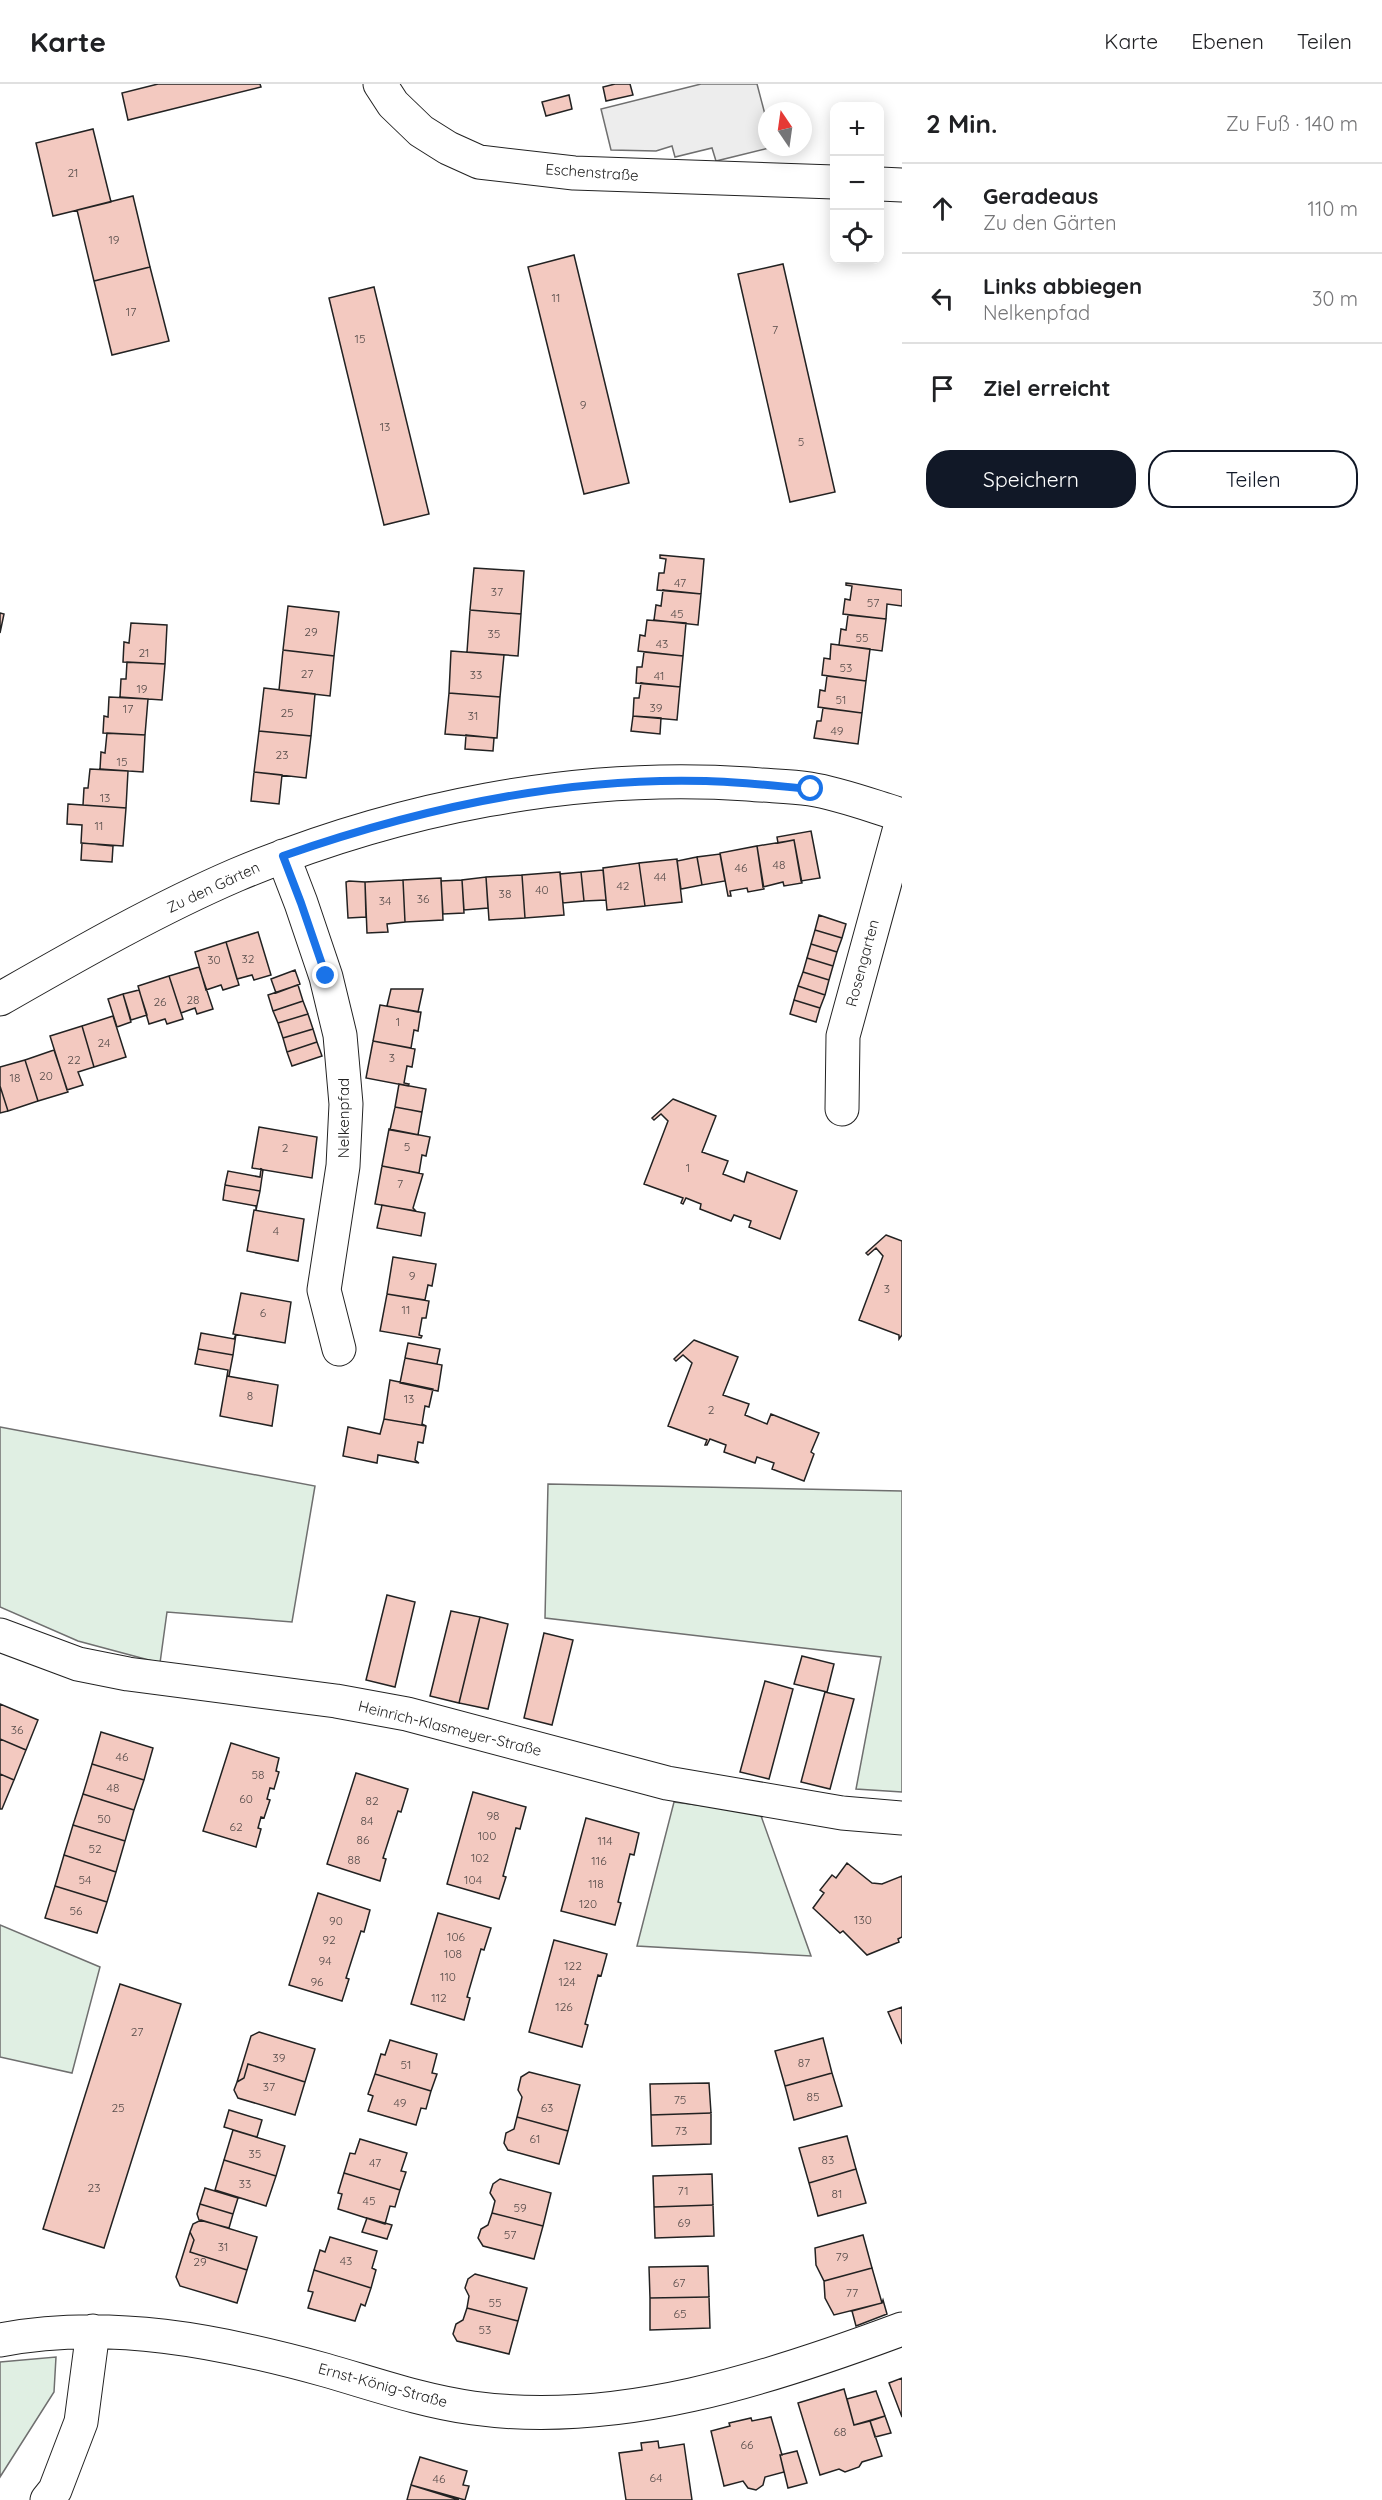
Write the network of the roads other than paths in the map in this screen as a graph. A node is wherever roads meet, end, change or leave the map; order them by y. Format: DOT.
graph roads {
  1 [pos="380,84"];
  2 [pos="830,182"];
  3 [pos="884,184"];
  4 [pos="902,185"];
  5 [pos="902,815"];
  6 [pos="902,820"];
  7 [pos="283,856"];
  8 [pos="0,999"];
  9 [pos="842,1109"];
  10 [pos="339,1349"];
  11 [pos="0,1635"];
  12 [pos="902,1818"];
  13 [pos="902,2328"];
  14 [pos="93,2331"];
  15 [pos="0,2340"];
  16 [pos="47,2500"];
  1 -- 2 [label="street, Eschenstraße"];
  3 -- 4 [label="street"];
  5 -- 7 [label="street, Zu den Gärten"];
  6 -- 9 [label="street, Rosengarten"];
  7 -- 8 [label="street, Zu den Gärten"];
  7 -- 10 [label="street, Nelkenpfad"];
  11 -- 12 [label="street, Heinrich-Klasmeyer-Straße"];
  13 -- 14 [label="street, Ernst-König-Straße"];
  14 -- 15 [label="street, Ernst-König-Straße"];
  14 -- 16 [label="street"];
}
